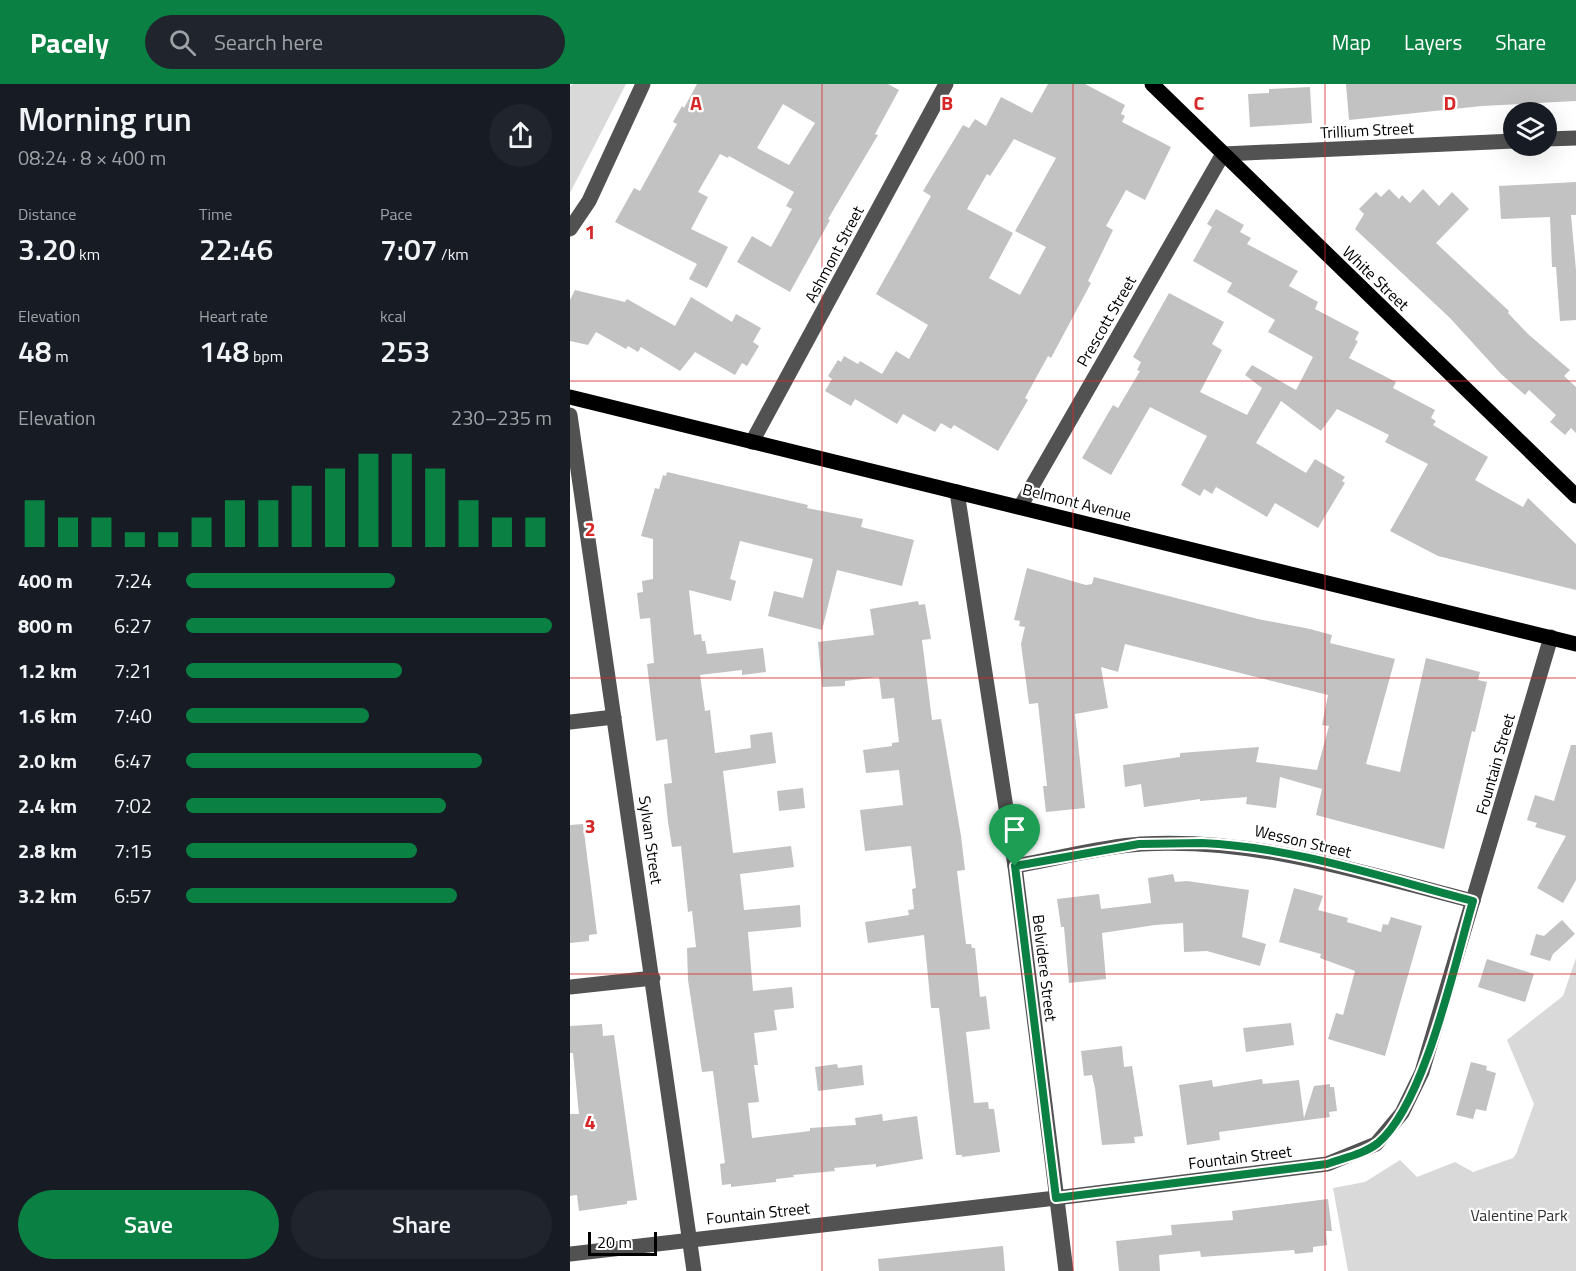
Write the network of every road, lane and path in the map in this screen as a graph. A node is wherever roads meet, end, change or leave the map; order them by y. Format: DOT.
graph roads {
  1 [pos="644,84"];
  2 [pos="946,84"];
  3 [pos="1152,84"];
  4 [pos="1576,138"];
  5 [pos="1557,139"];
  6 [pos="1503,141"];
  7 [pos="1223,154"];
  8 [pos="570,229"];
  9 [pos="570,397"];
  10 [pos="570,415"];
  11 [pos="752,442"];
  12 [pos="957,492"];
  13 [pos="1576,496"];
  14 [pos="1020,507"];
  15 [pos="1551,638"];
  16 [pos="1576,644"];
  17 [pos="614,717"];
  18 [pos="570,722"];
  19 [pos="1015,866"];
  20 [pos="1473,901"];
  21 [pos="653,978"];
  22 [pos="570,987"];
  23 [pos="1056,1198"];
  24 [pos="690,1239"];
  25 [pos="570,1254"];
  26 [pos="694,1271"];
  27 [pos="1066,1271"];
  1 -- 8 [label="street"];
  2 -- 11 [label="street, Ashmont Street"];
  3 -- 7 [label="main road, White Street"];
  4 -- 5 [label="street"];
  6 -- 7 [label="street, Trillium Street"];
  7 -- 13 [label="main road, White Street"];
  7 -- 14 [label="street, Prescott Street"];
  9 -- 11 [label="main road, Belmont Avenue"];
  10 -- 17 [label="street, Sylvan Street"];
  11 -- 12 [label="main road, Belmont Avenue"];
  12 -- 14 [label="main road, Belmont Avenue"];
  12 -- 19 [label="street, Belvidere Street"];
  14 -- 15 [label="main road, Belmont Avenue"];
  15 -- 16 [label="main road, Belmont Avenue"];
  15 -- 20 [label="street, Fountain Street"];
  17 -- 18 [label="street"];
  17 -- 21 [label="street, Sylvan Street"];
  19 -- 20 [label="street, Wesson Street"];
  19 -- 23 [label="street, Belvidere Street"];
  20 -- 23 [label="street, Fountain Street"];
  21 -- 22 [label="street"];
  21 -- 24 [label="street, Sylvan Street"];
  23 -- 24 [label="street, Fountain Street"];
  23 -- 27 [label="street, Belvidere Street"];
  24 -- 25 [label="street, Fountain Street"];
  24 -- 26 [label="street, Sylvan Street"];
}
